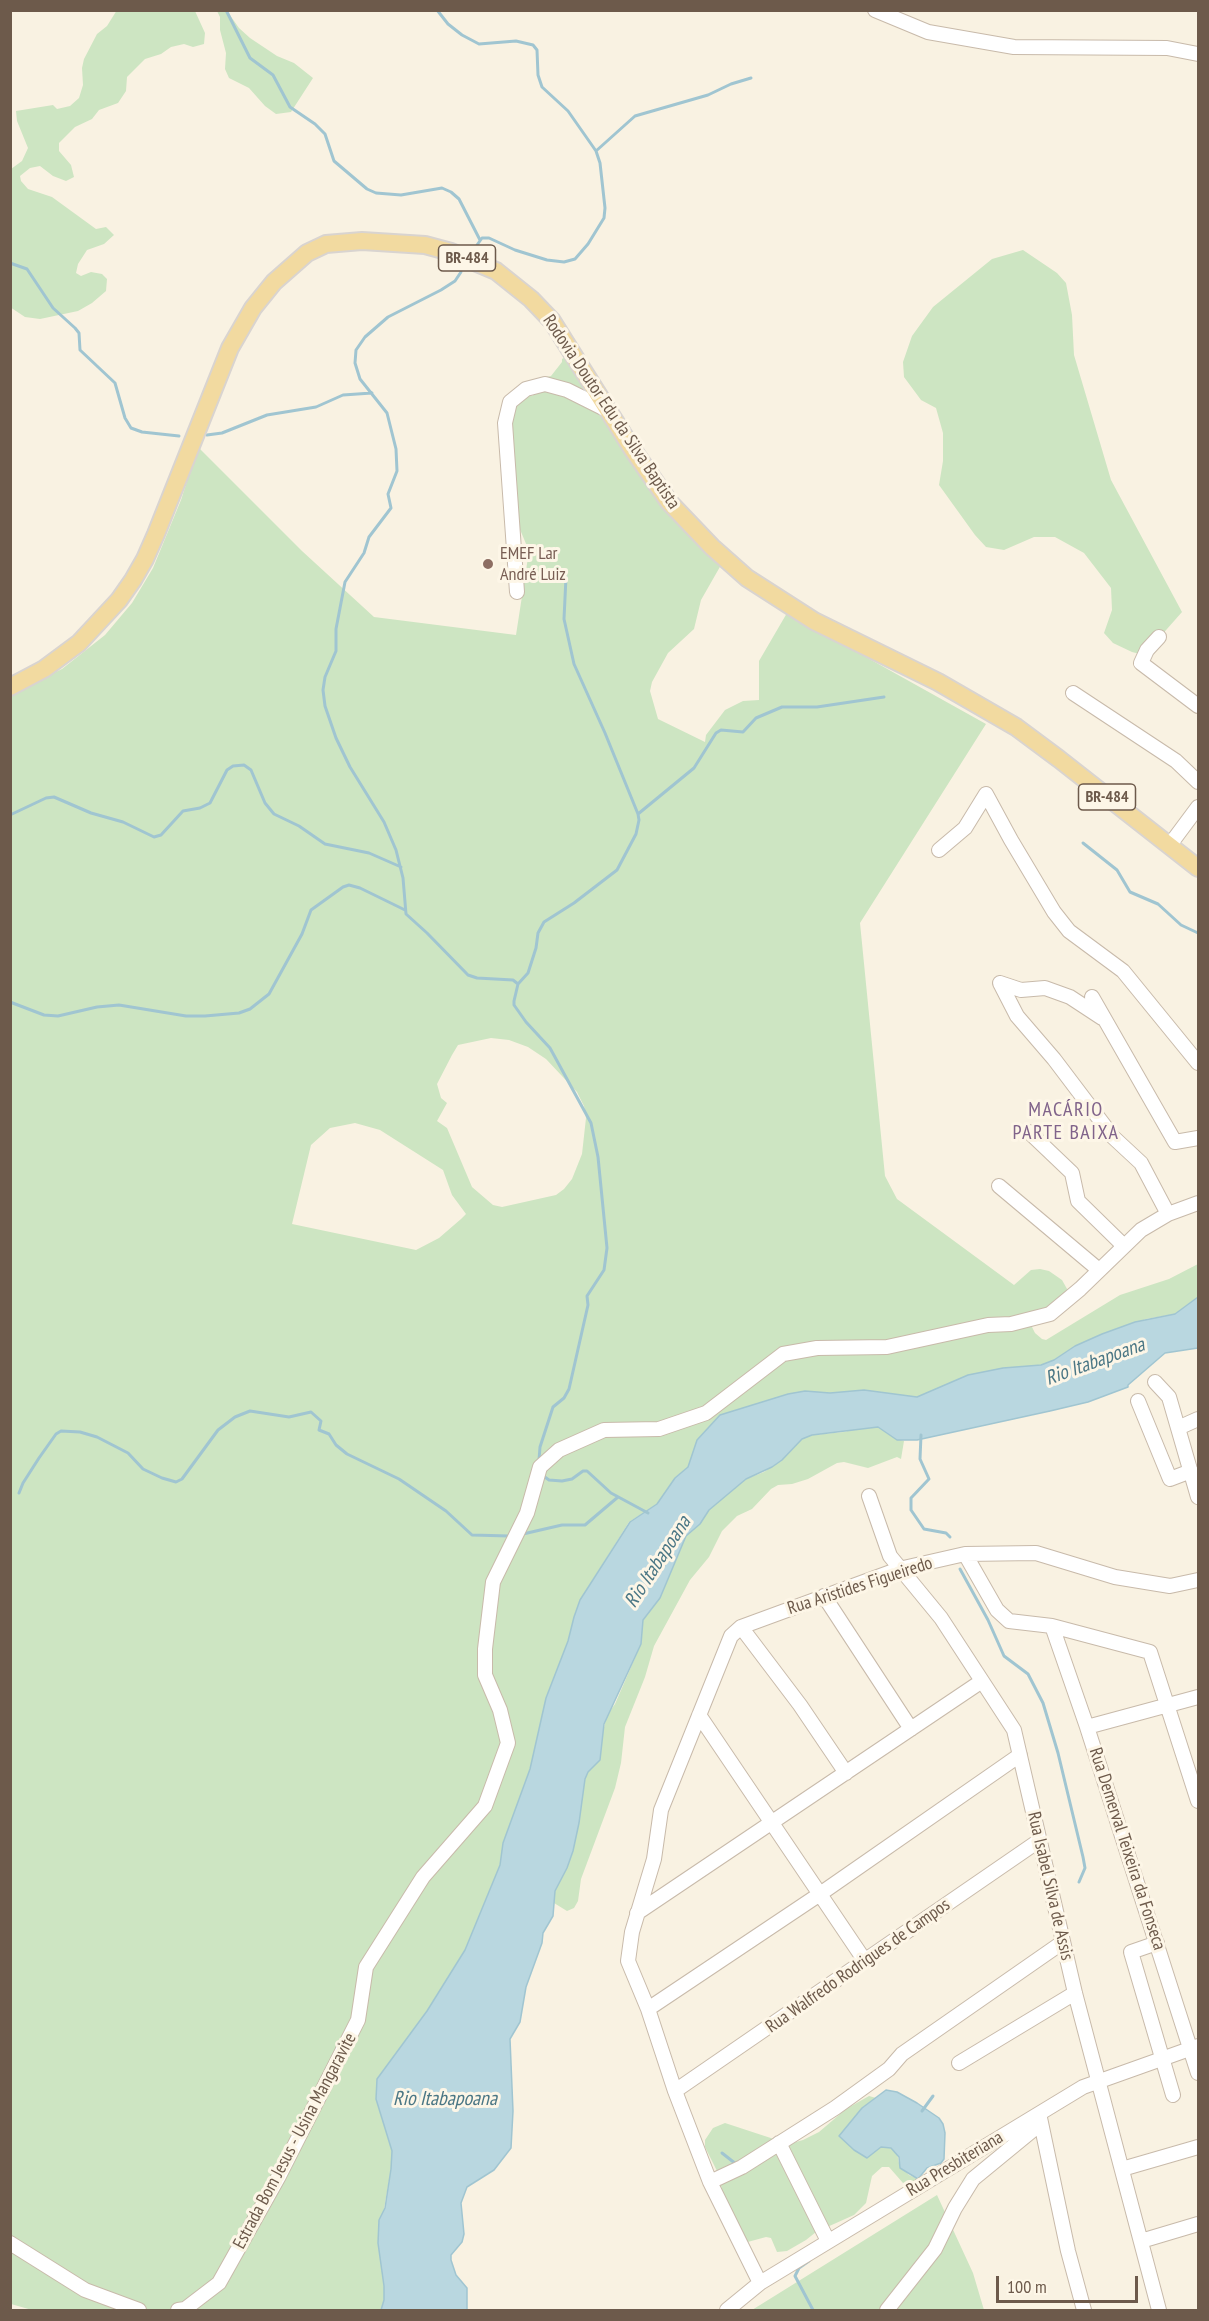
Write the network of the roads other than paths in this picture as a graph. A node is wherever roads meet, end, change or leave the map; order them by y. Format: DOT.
graph roads {
  1 [pos="875,10"];
  2 [pos="1198,54"];
  3 [pos="610,411"];
  4 [pos="517,592"];
  5 [pos="1159,637"];
  6 [pos="10,687"];
  7 [pos="1073,693"];
  8 [pos="1198,706"];
  9 [pos="1198,782"];
  10 [pos="1198,807"];
  11 [pos="1169,846"];
  12 [pos="939,850"];
  13 [pos="1198,868"];
  14 [pos="1092,997"];
  15 [pos="1104,1020"];
  16 [pos="1198,1063"];
  17 [pos="1029,1132"];
  18 [pos="1198,1138"];
  19 [pos="999,1186"];
  20 [pos="1198,1203"];
  21 [pos="1168,1214"];
  22 [pos="1124,1246"];
  23 [pos="1099,1270"];
  24 [pos="1155,1383"];
  25 [pos="1138,1401"];
  26 [pos="1198,1419"];
  27 [pos="1178,1428"];
  28 [pos="1191,1471"];
  29 [pos="869,1496"];
  30 [pos="1198,1497"];
  31 [pos="965,1554"];
  32 [pos="899,1569"];
  33 [pos="1198,1580"];
  34 [pos="824,1596"];
  35 [pos="1052,1626"];
  36 [pos="741,1627"];
  37 [pos="982,1681"];
  38 [pos="1198,1697"];
  39 [pos="1168,1705"];
  40 [pos="699,1715"];
  41 [pos="1087,1727"];
  42 [pos="911,1728"];
  43 [pos="1020,1755"];
  44 [pos="846,1773"];
  45 [pos="1198,1801"];
  46 [pos="772,1823"];
  47 [pos="1040,1840"];
  48 [pos="820,1894"];
  49 [pos="637,1913"];
  50 [pos="1063,1942"];
  51 [pos="1157,1943"];
  52 [pos="865,1961"];
  53 [pos="1075,1993"];
  54 [pos="648,2009"];
  55 [pos="1195,2047"];
  56 [pos="1162,2058"];
  57 [pos="959,2063"];
  58 [pos="1198,2073"];
  59 [pos="1099,2081"];
  60 [pos="675,2091"];
  61 [pos="1173,2095"];
  62 [pos="1040,2118"];
  63 [pos="779,2143"];
  64 [pos="1198,2146"];
  65 [pos="1122,2169"];
  66 [pos="710,2182"];
  67 [pos="1198,2224"];
  68 [pos="828,2241"];
  69 [pos="1141,2241"];
  70 [pos="10,2243"];
  71 [pos="759,2283"];
  72 [pos="139,2310"];
  73 [pos="178,2310"];
  74 [pos="728,2310"];
  75 [pos="887,2310"];
  76 [pos="1084,2310"];
  77 [pos="1159,2310"];
  1 -- 2 [label="street"];
  3 -- 4 [label="street"];
  3 -- 6 [label="main road, Rodovia Doutor Edu da Silva Baptista / BR-484"];
  3 -- 11 [label="main road, Rodovia Doutor Edu da Silva Baptista / BR-484"];
  5 -- 8 [label="street"];
  7 -- 9 [label="street"];
  10 -- 11 [label="street"];
  11 -- 13 [label="main road, BR-484"];
  12 -- 16 [label="street"];
  14 -- 15 [label="street"];
  15 -- 18 [label="street"];
  15 -- 21 [label="street"];
  17 -- 22 [label="street"];
  19 -- 23 [label="street"];
  20 -- 21 [label="street, Estrada Bom Jesus - Usina Mangaravite"];
  21 -- 22 [label="street, Estrada Bom Jesus - Usina Mangaravite"];
  22 -- 23 [label="street, Estrada Bom Jesus - Usina Mangaravite"];
  23 -- 73 [label="street, Estrada Bom Jesus - Usina Mangaravite"];
  24 -- 27 [label="street"];
  25 -- 28 [label="street"];
  26 -- 27 [label="street"];
  27 -- 28 [label="street"];
  28 -- 30 [label="street"];
  29 -- 32 [label="street, Rua Isabel Silva de Assis"];
  31 -- 32 [label="street, Rua Aristides Figueiredo"];
  31 -- 33 [label="street, Rua Aristides Figueiredo"];
  31 -- 35 [label="street"];
  32 -- 34 [label="street, Rua Aristides Figueiredo"];
  32 -- 37 [label="street, Rua Isabel Silva de Assis"];
  34 -- 36 [label="street, Rua Aristides Figueiredo"];
  34 -- 42 [label="street"];
  35 -- 39 [label="street"];
  35 -- 41 [label="street, Rua Demerval Teixeira da Fonseca"];
  36 -- 40 [label="street"];
  36 -- 44 [label="street"];
  37 -- 42 [label="street"];
  37 -- 43 [label="street, Rua Isabel Silva de Assis"];
  38 -- 39 [label="street"];
  39 -- 41 [label="street"];
  39 -- 45 [label="street"];
  40 -- 46 [label="street"];
  40 -- 49 [label="street"];
  41 -- 51 [label="street, Rua Demerval Teixeira da Fonseca"];
  42 -- 44 [label="street"];
  43 -- 47 [label="street, Rua Isabel Silva de Assis"];
  43 -- 48 [label="street"];
  44 -- 46 [label="street"];
  46 -- 48 [label="street"];
  46 -- 49 [label="street"];
  47 -- 50 [label="street, Rua Isabel Silva de Assis"];
  47 -- 52 [label="street, Rua Walfredo Rodrigues de Campos"];
  48 -- 52 [label="street"];
  48 -- 54 [label="street"];
  49 -- 54 [label="street"];
  50 -- 53 [label="street, Rua Isabel Silva de Assis"];
  50 -- 63 [label="street"];
  51 -- 55 [label="street, Rua Demerval Teixeira da Fonseca"];
  51 -- 56 [label="street"];
  52 -- 60 [label="street, Rua Walfredo Rodrigues de Campos"];
  53 -- 57 [label="street"];
  53 -- 59 [label="street, Rua Isabel Silva de Assis"];
  54 -- 60 [label="street"];
  55 -- 56 [label="street, Rua Presbiteriana"];
  55 -- 58 [label="street, Rua Demerval Teixeira da Fonseca"];
  56 -- 59 [label="street, Rua Presbiteriana"];
  56 -- 61 [label="street"];
  59 -- 62 [label="street, Rua Presbiteriana"];
  59 -- 65 [label="street, Rua Isabel Silva de Assis"];
  60 -- 66 [label="street"];
  62 -- 68 [label="street, Rua Presbiteriana"];
  62 -- 75 [label="street"];
  62 -- 76 [label="street"];
  63 -- 66 [label="street"];
  63 -- 68 [label="street"];
  64 -- 65 [label="street"];
  65 -- 69 [label="street, Rua Isabel Silva de Assis"];
  66 -- 71 [label="street"];
  67 -- 69 [label="street"];
  68 -- 71 [label="street, Rua Presbiteriana"];
  69 -- 77 [label="street, Rua Isabel Silva de Assis"];
  70 -- 72 [label="street"];
  71 -- 74 [label="street, Rua Presbiteriana"];
}
